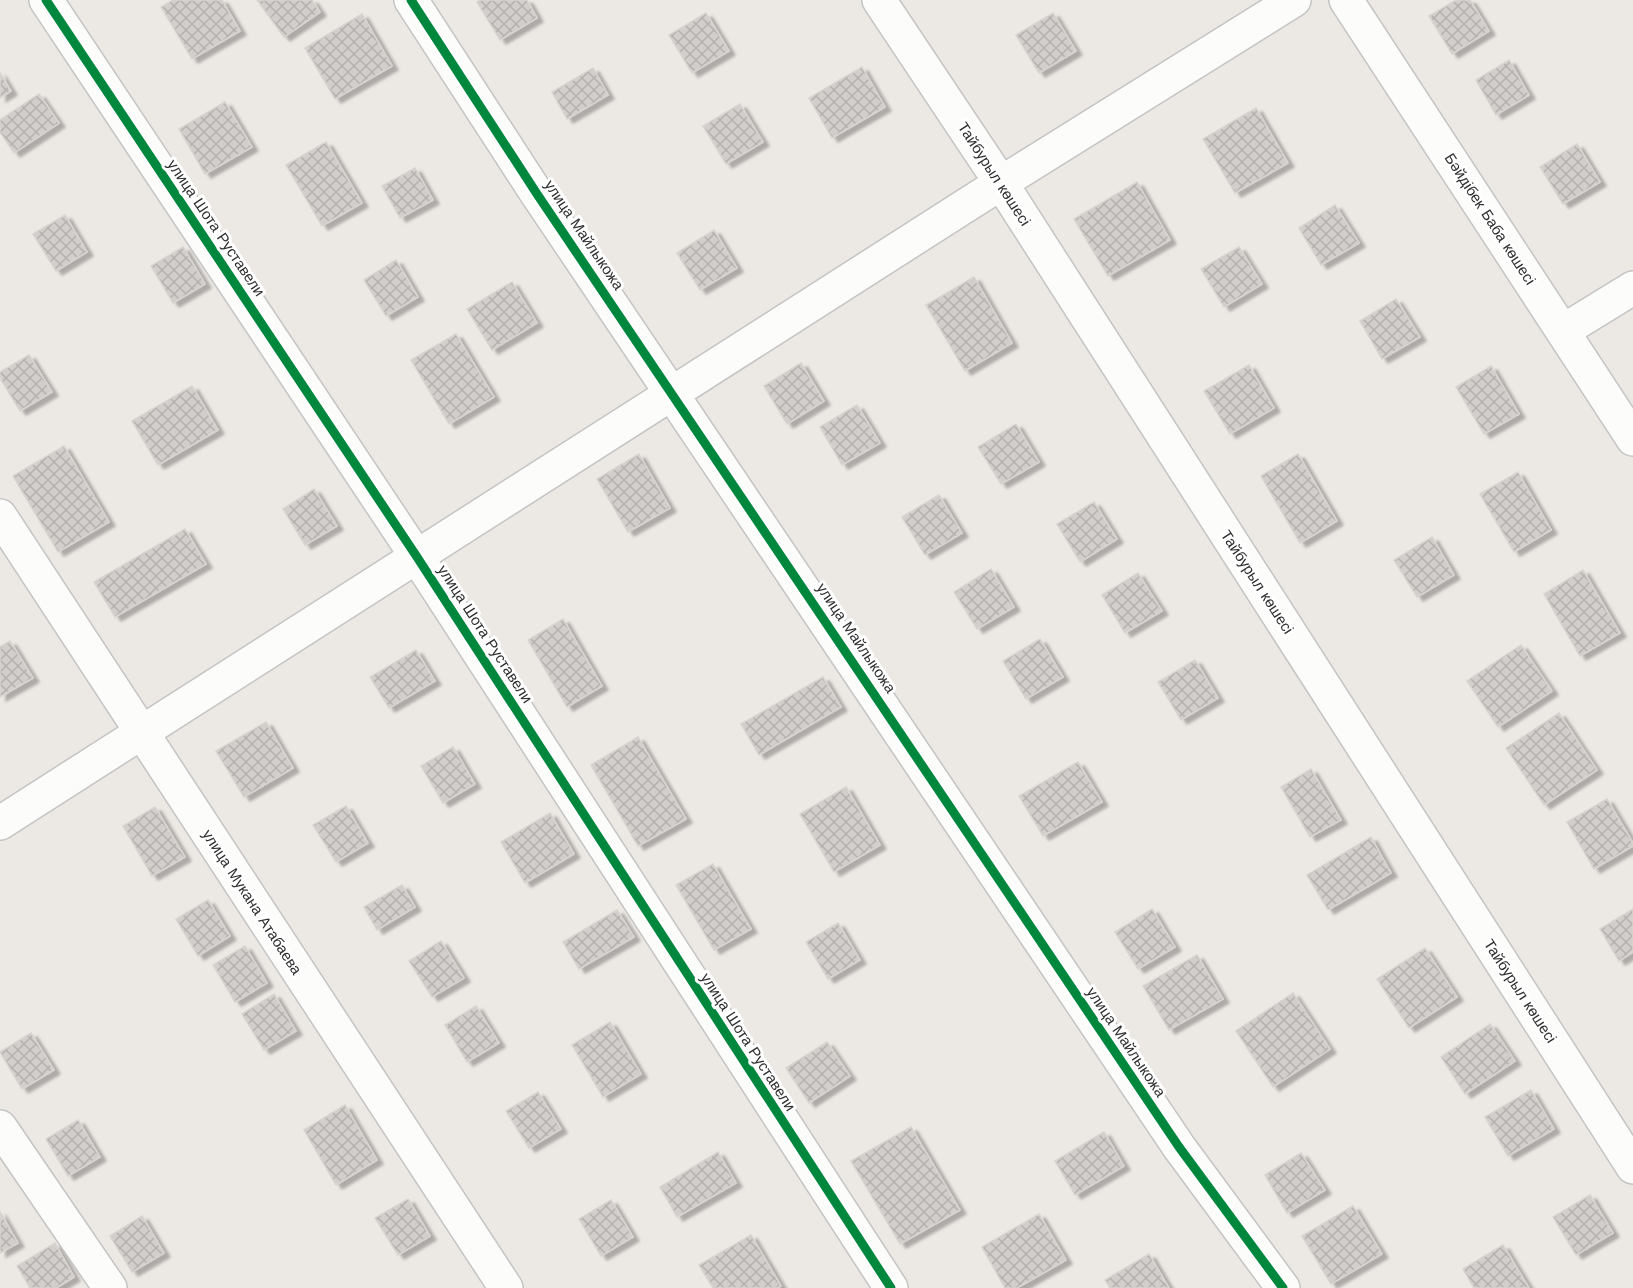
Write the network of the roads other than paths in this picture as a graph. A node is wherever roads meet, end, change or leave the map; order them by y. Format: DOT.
graph roads {
  1 [pos="46,0"];
  2 [pos="411,0"];
  3 [pos="879,0"];
  4 [pos="1294,0"];
  5 [pos="1346,0"];
  6 [pos="1001,183"];
  7 [pos="1633,288"];
  8 [pos="1563,331"];
  9 [pos="673,393"];
  10 [pos="1633,439"];
  11 [pos="0,516"];
  12 [pos="417,557"];
  13 [pos="141,732"];
  14 [pos="0,823"];
  15 [pos="0,1127"];
  16 [pos="1633,1167"];
  17 [pos="888,1287"];
  18 [pos="110,1288"];
  19 [pos="506,1288"];
  20 [pos="1283,1288"];
  1 -- 12 [label="street, улица Шота Руставели"];
  2 -- 9 [label="street, улица Майлыкожа"];
  3 -- 6 [label="street, Тайбурыл көшесі"];
  4 -- 6 [label="street"];
  5 -- 8 [label="street, Бәйдібек Баба көшесі"];
  6 -- 9 [label="street"];
  6 -- 16 [label="street, Тайбурыл көшесі"];
  7 -- 8 [label="street"];
  8 -- 10 [label="street, Бәйдібек Баба көшесі"];
  9 -- 12 [label="street"];
  9 -- 20 [label="street, улица Майлыкожа"];
  11 -- 13 [label="street, улица Мукана Атабаева"];
  12 -- 13 [label="street"];
  12 -- 17 [label="street, улица Шота Руставели"];
  13 -- 14 [label="street"];
  13 -- 19 [label="street, улица Мукана Атабаева"];
  15 -- 18 [label="street"];
}
